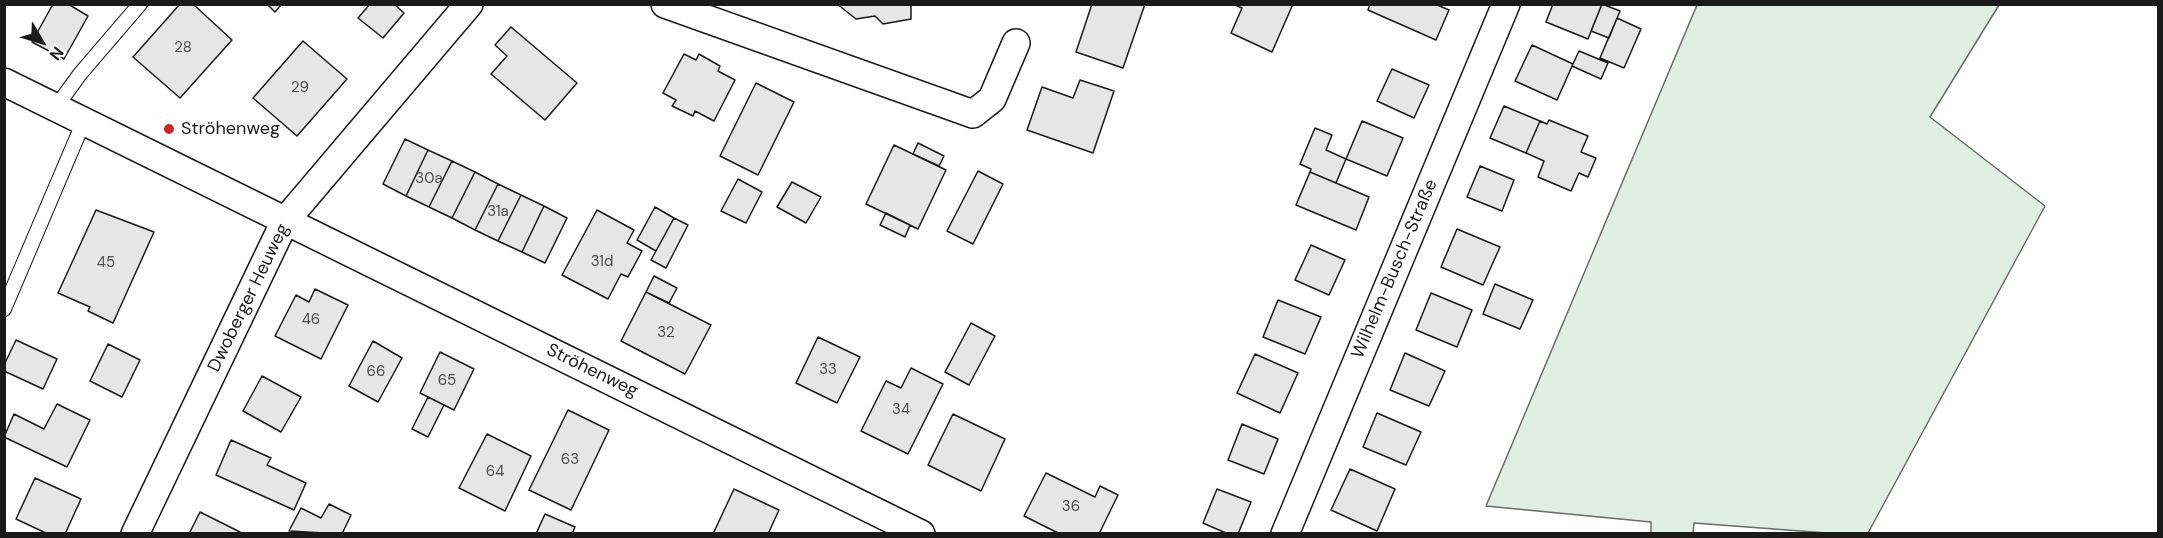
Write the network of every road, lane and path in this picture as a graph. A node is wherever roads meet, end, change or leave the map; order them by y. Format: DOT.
graph roads {
  1 [pos="140,4"];
  2 [pos="469,4"];
  3 [pos="665,4"];
  4 [pos="1506,4"];
  5 [pos="1016,43"];
  6 [pos="4,82"];
  7 [pos="56,107"];
  8 [pos="84,121"];
  9 [pos="285,221"];
  10 [pos="4,309"];
  11 [pos="135,534"];
  12 [pos="921,534"];
  13 [pos="1285,534"];
  1 -- 7 [label="lane"];
  2 -- 9 [label="street, Dwoberger Heuweg"];
  3 -- 5 [label="street"];
  4 -- 13 [label="street, Wilhelm-Busch-Straße"];
  6 -- 7 [label="street, Ströhenweg"];
  7 -- 8 [label="street, Ströhenweg"];
  8 -- 9 [label="street, Ströhenweg"];
  8 -- 10 [label="lane"];
  9 -- 11 [label="street, Dwoberger Heuweg"];
  9 -- 12 [label="street, Ströhenweg"];
}
